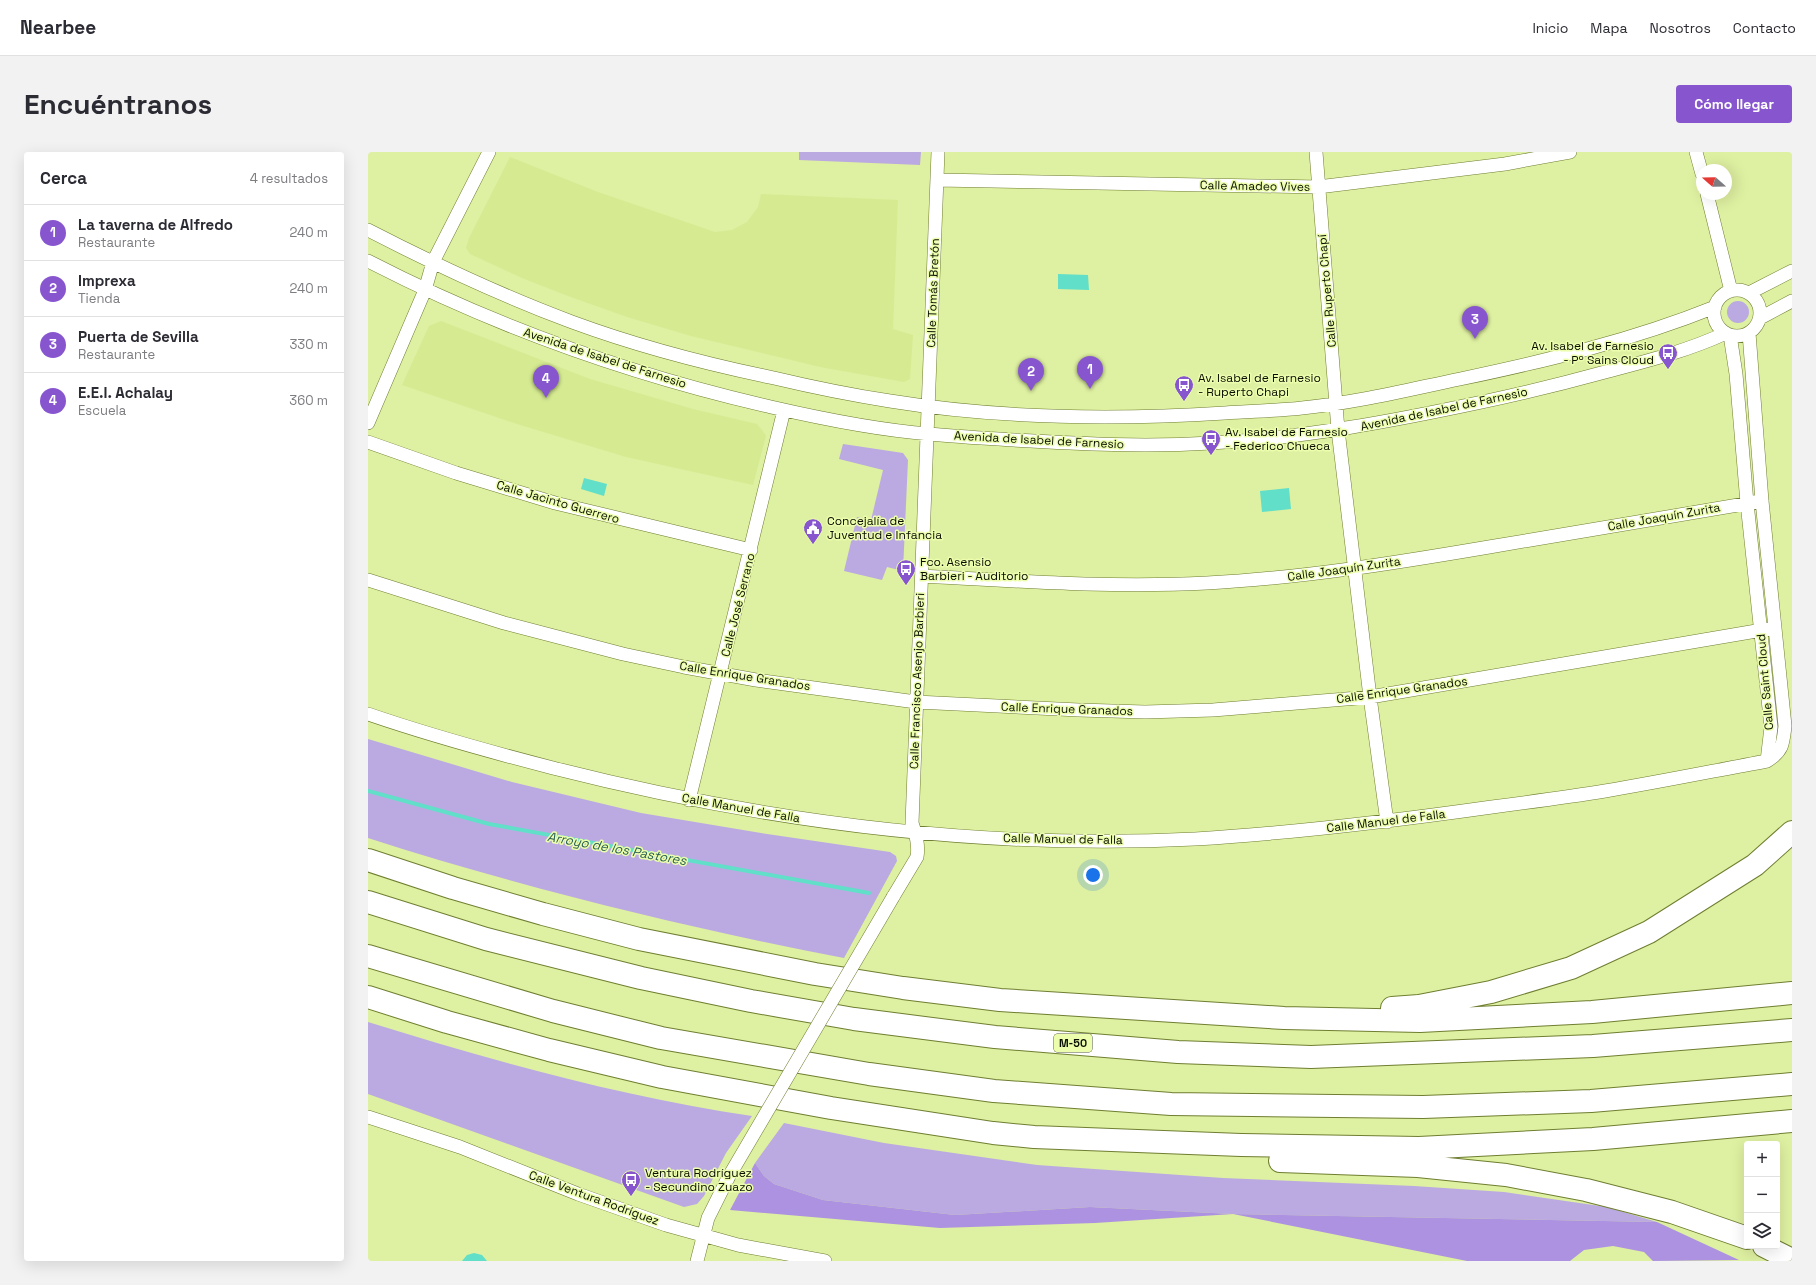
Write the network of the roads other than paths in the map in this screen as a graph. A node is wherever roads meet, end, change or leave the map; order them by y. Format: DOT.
graph roads {
  1 [pos="489,152"];
  2 [pos="938,152"];
  3 [pos="1316,152"];
  4 [pos="1570,152"];
  5 [pos="1696,152"];
  6 [pos="1699,164"];
  7 [pos="937,180"];
  8 [pos="1318,187"];
  9 [pos="1708,200"];
  10 [pos="368,230"];
  11 [pos="368,261"];
  12 [pos="433,262"];
  13 [pos="1792,271"];
  14 [pos="425,290"];
  15 [pos="1731,291"];
  16 [pos="1750,293"];
  17 [pos="1792,301"];
  18 [pos="1715,307"];
  19 [pos="1760,318"];
  20 [pos="1748,333"];
  21 [pos="1728,334"];
  22 [pos="1337,403"];
  23 [pos="929,406"];
  24 [pos="784,410"];
  25 [pos="368,423"];
  26 [pos="1338,430"];
  27 [pos="927,434"];
  28 [pos="368,442"];
  29 [pos="1762,501"];
  30 [pos="1747,503"];
  31 [pos="751,550"];
  32 [pos="1355,569"];
  33 [pos="922,576"];
  34 [pos="368,580"];
  35 [pos="1774,628"];
  36 [pos="1761,630"];
  37 [pos="721,674"];
  38 [pos="1370,697"];
  39 [pos="916,702"];
  40 [pos="368,714"];
  41 [pos="1766,761"];
  42 [pos="689,800"];
  43 [pos="1387,822"];
  44 [pos="915,832"];
  45 [pos="1792,832"];
  46 [pos="368,860"];
  47 [pos="368,902"];
  48 [pos="368,956"];
  49 [pos="1792,993"];
  50 [pos="368,997"];
  51 [pos="1284,1018"];
  52 [pos="1792,1030"];
  53 [pos="1792,1084"];
  54 [pos="368,1117"];
  55 [pos="1792,1121"];
  56 [pos="1034,1137"];
  57 [pos="703,1237"];
  58 [pos="1744,1237"];
  59 [pos="1770,1249"];
  60 [pos="1792,1260"];
  61 [pos="697,1261"];
  62 [pos="825,1261"];
  1 -- 12 [label="street"];
  2 -- 7 [label="street, Calle Tomás Bretón"];
  3 -- 8 [label="street, Calle Ruperto Chapí"];
  4 -- 8 [label="street, Calle Amadeo Vives"];
  5 -- 6 [label="street"];
  7 -- 8 [label="street, Calle Amadeo Vives"];
  7 -- 23 [label="street, Calle Tomás Bretón"];
  8 -- 22 [label="street, Calle Ruperto Chapí"];
  9 -- 15 [label="street"];
  10 -- 12 [label="street, Avenida de Isabel de Farnesio"];
  11 -- 14 [label="street, Avenida de Isabel de Farnesio"];
  12 -- 14 [label="street"];
  12 -- 23 [label="street, Avenida de Isabel de Farnesio"];
  13 -- 16 [label="street"];
  14 -- 24 [label="street, Avenida de Isabel de Farnesio"];
  14 -- 25 [label="street"];
  15 -- 16 [label="street"];
  15 -- 18 [label="street"];
  16 -- 19 [label="street"];
  17 -- 19 [label="street"];
  18 -- 21 [label="street"];
  18 -- 22 [label="street, Avenida de Isabel de Farnesio"];
  19 -- 20 [label="street"];
  20 -- 21 [label="street"];
  20 -- 29 [label="street, Calle Saint Cloud"];
  21 -- 26 [label="street, Avenida de Isabel de Farnesio"];
  21 -- 30 [label="street, Calle Saint Cloud"];
  22 -- 23 [label="street, Avenida de Isabel de Farnesio"];
  22 -- 26 [label="street, Calle Ruperto Chapí"];
  23 -- 27 [label="street, Calle Tomás Bretón"];
  24 -- 27 [label="street, Avenida de Isabel de Farnesio"];
  24 -- 31 [label="street, Calle José Serrano"];
  26 -- 27 [label="street, Avenida de Isabel de Farnesio"];
  26 -- 32 [label="street, Calle Ruperto Chapí"];
  27 -- 33 [label="street, Calle Francisco Asenjo Barbieri"];
  28 -- 31 [label="street, Calle Jacinto Guerrero"];
  29 -- 30 [label="street, Calle Joaquín Zurita"];
  29 -- 35 [label="street, Calle Saint Cloud"];
  30 -- 32 [label="street, Calle Joaquín Zurita"];
  30 -- 36 [label="street, Calle Saint Cloud"];
  31 -- 37 [label="street, Calle José Serrano"];
  32 -- 33 [label="street, Calle Joaquín Zurita"];
  32 -- 38 [label="street, Calle Ruperto Chapí"];
  33 -- 39 [label="street, Calle Francisco Asenjo Barbieri"];
  34 -- 37 [label="street, Calle Enrique Granados"];
  35 -- 36 [label="street, Calle Enrique Granados"];
  35 -- 41 [label="street, Calle Saint Cloud"];
  36 -- 38 [label="street, Calle Enrique Granados"];
  36 -- 41 [label="street, Calle Saint Cloud"];
  37 -- 39 [label="street, Calle Enrique Granados"];
  37 -- 42 [label="street, Calle José Serrano"];
  38 -- 39 [label="street, Calle Enrique Granados"];
  38 -- 43 [label="street, Calle Ruperto Chapí"];
  39 -- 44 [label="street, Calle Francisco Asenjo Barbieri"];
  40 -- 42 [label="street, Calle Manuel de Falla"];
  41 -- 43 [label="street, Calle Manuel de Falla"];
  42 -- 44 [label="street, Calle Manuel de Falla"];
  43 -- 44 [label="street, Calle Manuel de Falla"];
  44 -- 57 [label="street, Calle Francisco Asenjo Barbieri, bridge"];
  45 -- 51 [label="highway"];
  46 -- 51 [label="highway"];
  47 -- 52 [label="highway, M-50"];
  48 -- 53 [label="highway"];
  49 -- 51 [label="highway"];
  50 -- 56 [label="highway"];
  54 -- 57 [label="street, Calle Ventura Rodríguez"];
  55 -- 56 [label="highway"];
  56 -- 58 [label="highway"];
  57 -- 61 [label="street, Calle Francisco Asenjo Barbieri"];
  57 -- 62 [label="street, Calle Ventura Rodríguez"];
  59 -- 60 [label="highway"];
}
